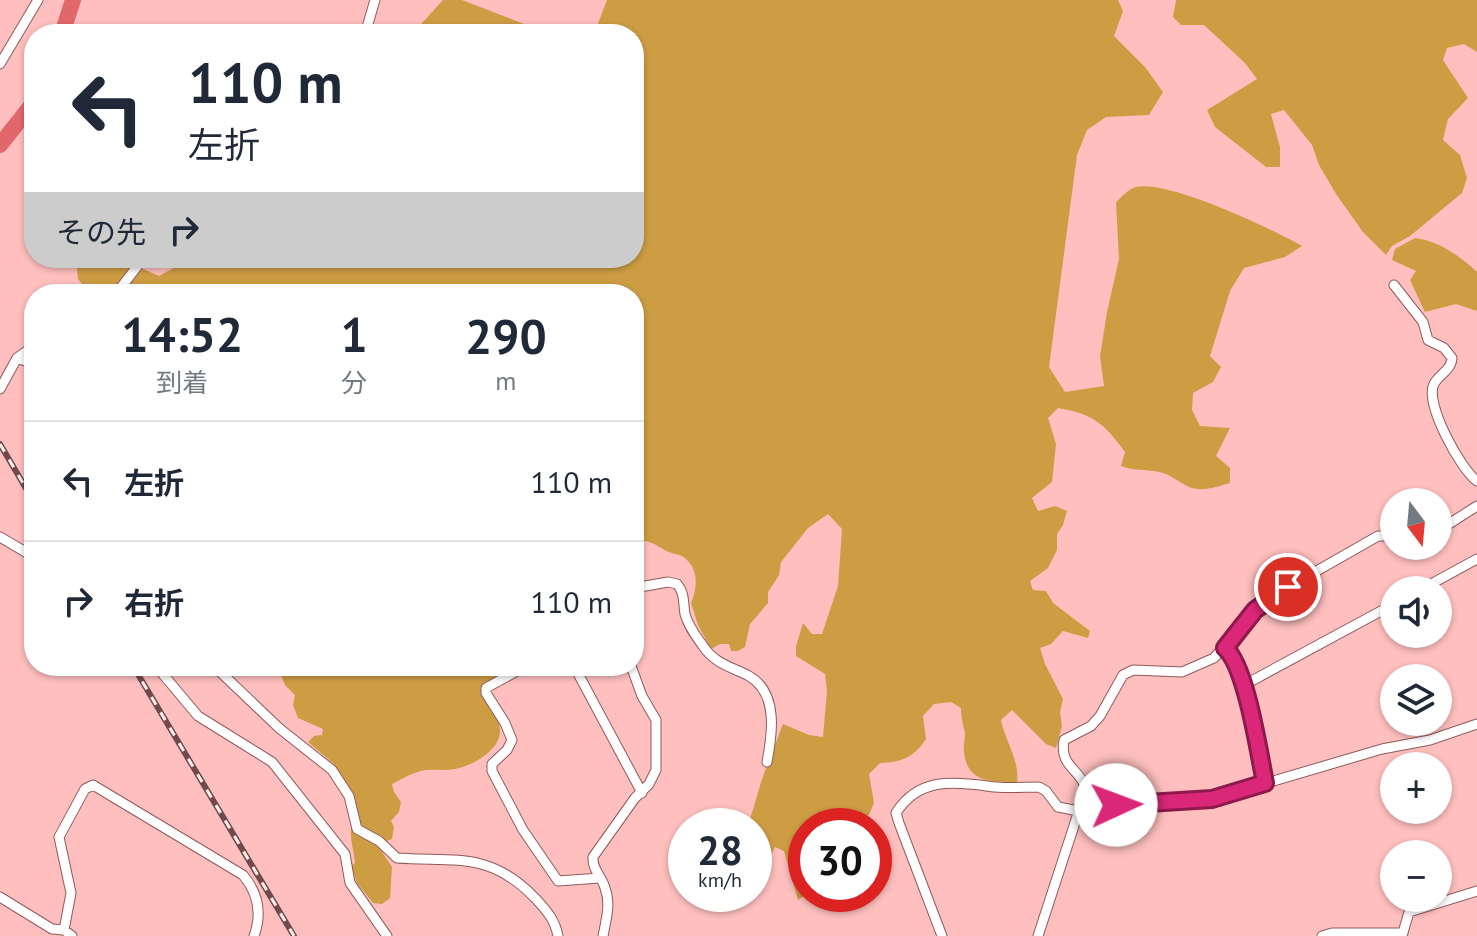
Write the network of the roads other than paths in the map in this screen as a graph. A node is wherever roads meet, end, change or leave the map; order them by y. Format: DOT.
graph roads {
  1 [pos="38,0"];
  2 [pos="375,0"];
  3 [pos="368,24"];
  4 [pos="0,64"];
  5 [pos="136,268"];
  6 [pos="124,284"];
  7 [pos="1394,285"];
  8 [pos="24,353"];
  9 [pos="17,358"];
  10 [pos="24,360"];
  11 [pos="0,389"];
  12 [pos="1477,481"];
  13 [pos="1477,506"];
  14 [pos="1452,522"];
  15 [pos="1380,536"];
  16 [pos="0,537"];
  17 [pos="24,551"];
  18 [pos="1477,559"];
  19 [pos="1446,576"];
  20 [pos="644,586"];
  21 [pos="1380,612"];
  22 [pos="1225,648"];
  23 [pos="164,676"];
  24 [pos="224,676"];
  25 [pos="508,676"];
  26 [pos="579,676"];
  27 [pos="635,676"];
  28 [pos="1244,685"];
  29 [pos="1477,724"];
  30 [pos="767,762"];
  31 [pos="1265,783"];
  32 [pos="642,793"];
  33 [pos="1083,800"];
  34 [pos="1079,811"];
  35 [pos="600,878"];
  36 [pos="1477,891"];
  37 [pos="0,897"];
  38 [pos="68,933"];
  39 [pos="1403,934"];
  40 [pos="254,936"];
  41 [pos="387,936"];
  42 [pos="558,936"];
  43 [pos="603,936"];
  44 [pos="942,936"];
  45 [pos="1038,936"];
  46 [pos="1322,936"];
  1 -- 4 [label="street"];
  2 -- 3 [label="street"];
  5 -- 6 [label="street"];
  7 -- 12 [label="street"];
  8 -- 9 [label="street"];
  9 -- 10 [label="street"];
  9 -- 11 [label="street"];
  13 -- 14 [label="street"];
  15 -- 22 [label="street"];
  16 -- 17 [label="street"];
  18 -- 19 [label="street"];
  20 -- 30 [label="street"];
  21 -- 28 [label="street"];
  22 -- 28 [label="street"];
  22 -- 33 [label="street"];
  23 -- 41 [label="street"];
  24 -- 42 [label="street"];
  25 -- 35 [label="street"];
  26 -- 32 [label="street"];
  27 -- 32 [label="street"];
  28 -- 31 [label="street"];
  29 -- 31 [label="street"];
  31 -- 33 [label="street"];
  32 -- 35 [label="street"];
  33 -- 34 [label="street"];
  34 -- 44 [label="street"];
  34 -- 45 [label="street"];
  35 -- 43 [label="street"];
  36 -- 39 [label="street"];
  37 -- 38 [label="street"];
  38 -- 40 [label="street"];
  39 -- 46 [label="street"];
}
